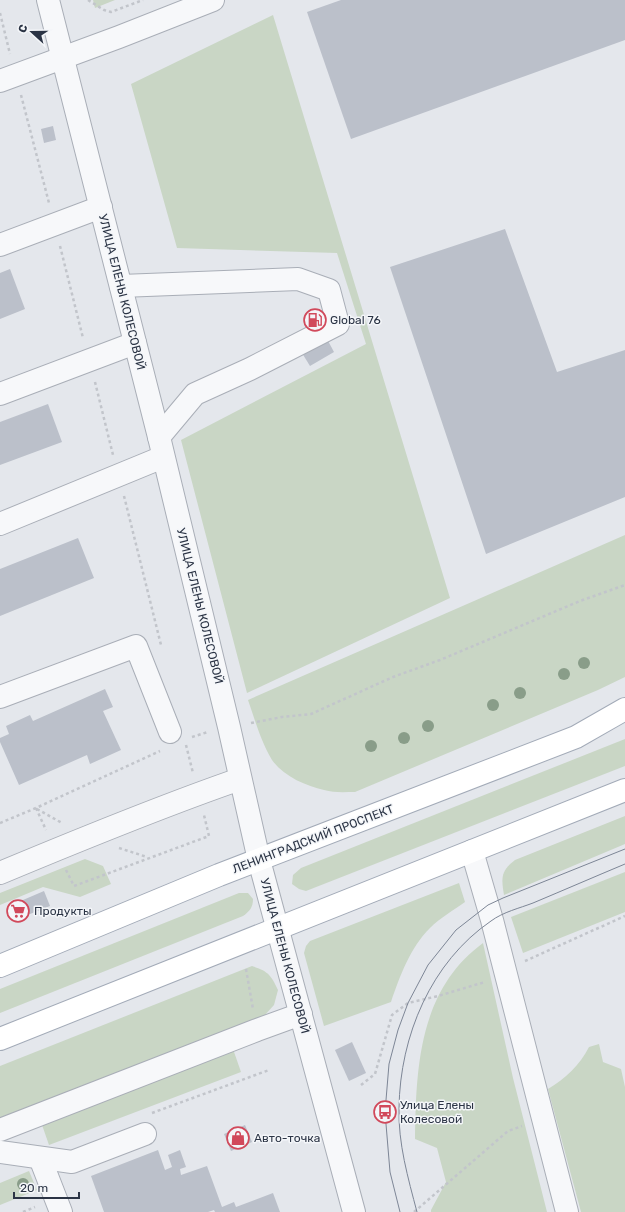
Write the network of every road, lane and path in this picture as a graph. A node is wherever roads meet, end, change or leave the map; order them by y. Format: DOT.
graph roads {
  1 [pos="48,0"];
  2 [pos="88,0"];
  3 [pos="143,0"];
  4 [pos="213,0"];
  5 [pos="63,58"];
  6 [pos="0,81"];
  7 [pos="101,207"];
  8 [pos="0,244"];
  9 [pos="121,286"];
  10 [pos="135,343"];
  11 [pos="0,394"];
  12 [pos="161,447"];
  13 [pos="0,524"];
  14 [pos="625,584"];
  15 [pos="0,697"];
  16 [pos="625,709"];
  17 [pos="625,718"];
  18 [pos="245,724"];
  19 [pos="210,731"];
  20 [pos="170,732"];
  21 [pos="191,737"];
  22 [pos="576,737"];
  23 [pos="240,779"];
  24 [pos="625,790"];
  25 [pos="472,851"];
  26 [pos="259,860"];
  27 [pos="0,873"];
  28 [pos="625,916"];
  29 [pos="278,929"];
  30 [pos="0,966"];
  31 [pos="246,968"];
  32 [pos="506,971"];
  33 [pos="253,1012"];
  34 [pos="301,1014"];
  35 [pos="0,1039"];
  36 [pos="360,1085"];
  37 [pos="543,1118"];
  38 [pos="0,1130"];
  39 [pos="145,1134"];
  40 [pos="0,1152"];
  41 [pos="40,1158"];
  42 [pos="36,1207"];
  43 [pos="23,1212"];
  44 [pos="61,1212"];
  45 [pos="354,1212"];
  46 [pos="414,1212"];
  47 [pos="567,1212"];
  1 -- 5 [label="street, УЛИЦА ЕЛЕНЫ КОЛЕСОВОЙ"];
  2 -- 3 [label="path"];
  4 -- 5 [label="street"];
  5 -- 6 [label="street"];
  5 -- 7 [label="street, УЛИЦА ЕЛЕНЫ КОЛЕСОВОЙ"];
  7 -- 8 [label="street"];
  7 -- 9 [label="street, УЛИЦА ЕЛЕНЫ КОЛЕСОВОЙ"];
  9 -- 10 [label="street, УЛИЦА ЕЛЕНЫ КОЛЕСОВОЙ"];
  9 -- 12 [label="street"];
  10 -- 11 [label="street"];
  10 -- 12 [label="street, УЛИЦА ЕЛЕНЫ КОЛЕСОВОЙ"];
  12 -- 13 [label="street"];
  12 -- 23 [label="street, УЛИЦА ЕЛЕНЫ КОЛЕСОВОЙ"];
  14 -- 18 [label="path"];
  15 -- 20 [label="street"];
  16 -- 22 [label="main road, ЛЕНИНГРАДСКИЙ ПРОСПЕКТ"];
  17 -- 22 [label="main road"];
  19 -- 21 [label="path"];
  22 -- 26 [label="main road, ЛЕНИНГРАДСКИЙ ПРОСПЕКТ"];
  23 -- 26 [label="street, УЛИЦА ЕЛЕНЫ КОЛЕСОВОЙ"];
  23 -- 27 [label="street"];
  24 -- 25 [label="main road"];
  25 -- 29 [label="main road"];
  25 -- 32 [label="street"];
  26 -- 29 [label="street, УЛИЦА ЕЛЕНЫ КОЛЕСОВОЙ"];
  26 -- 30 [label="main road, ЛЕНИНГРАДСКИЙ ПРОСПЕКТ"];
  28 -- 32 [label="path"];
  29 -- 34 [label="street, УЛИЦА ЕЛЕНЫ КОЛЕСОВОЙ"];
  29 -- 35 [label="main road"];
  31 -- 33 [label="path"];
  32 -- 36 [label="path"];
  32 -- 37 [label="street"];
  34 -- 38 [label="street"];
  34 -- 45 [label="street, УЛИЦА ЕЛЕНЫ КОЛЕСОВОЙ"];
  37 -- 46 [label="path"];
  37 -- 47 [label="street"];
  39 -- 41 [label="street"];
  40 -- 41 [label="street"];
  41 -- 44 [label="street"];
  42 -- 43 [label="path"];
}
